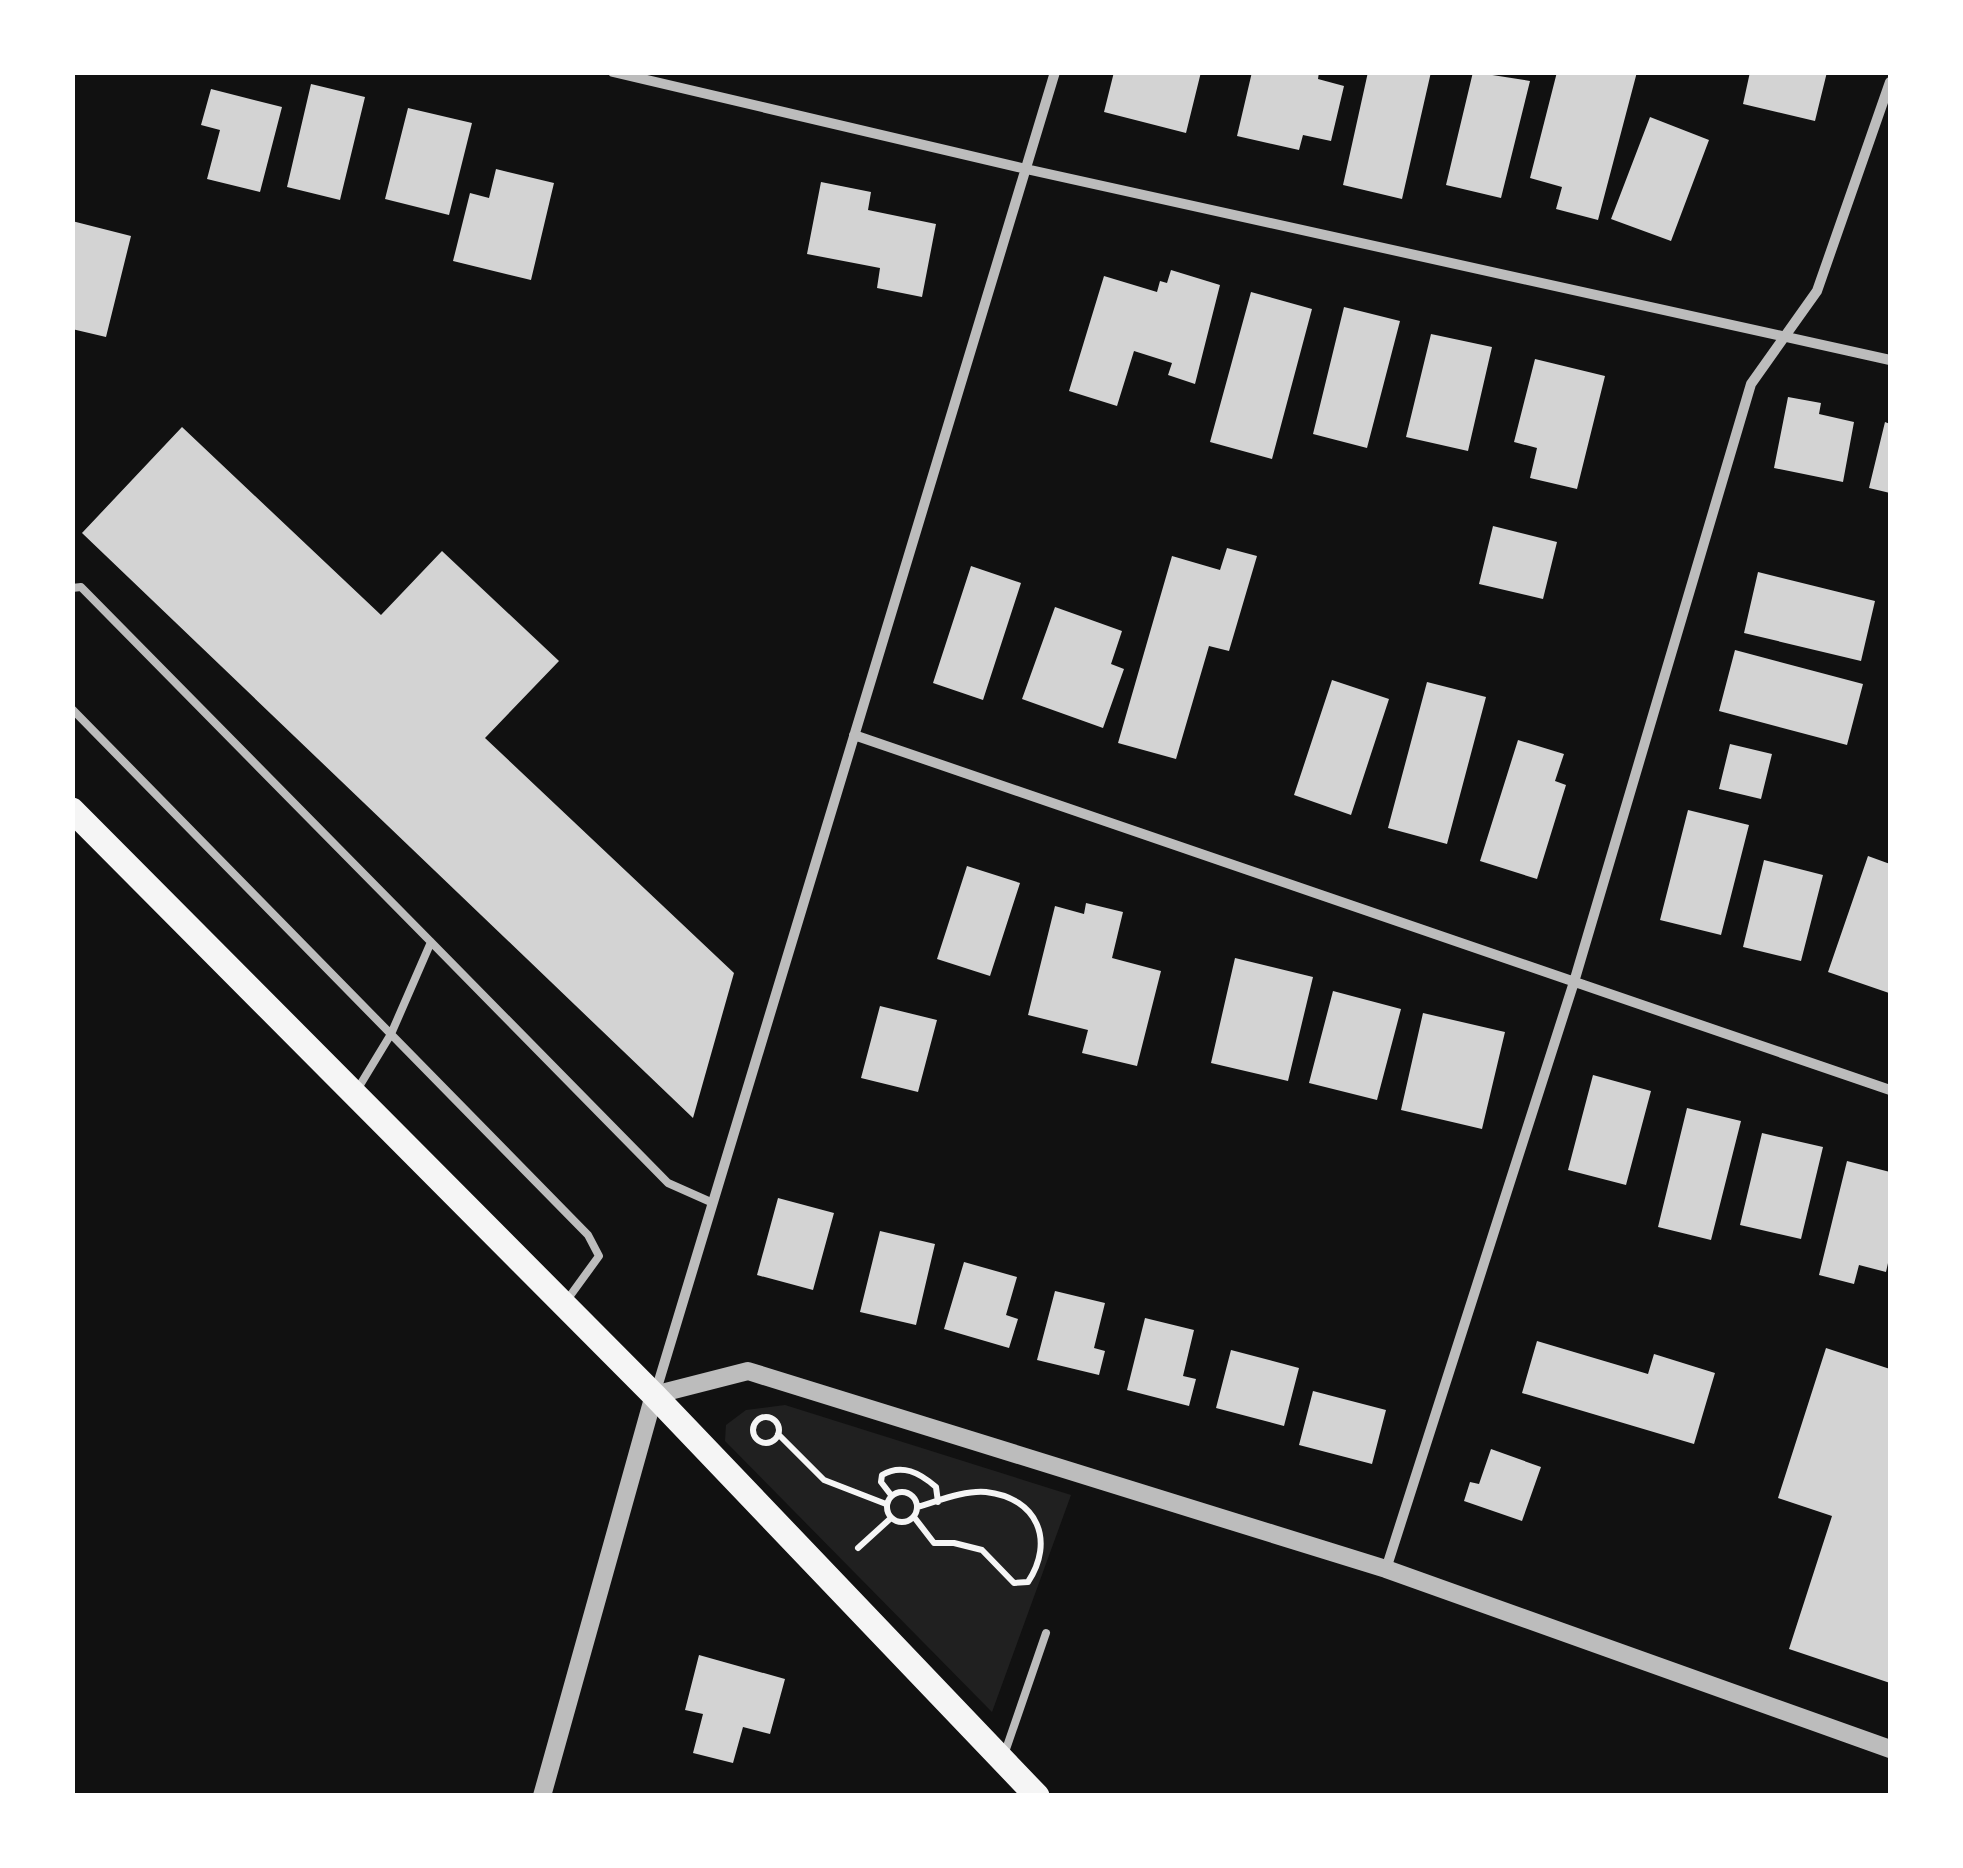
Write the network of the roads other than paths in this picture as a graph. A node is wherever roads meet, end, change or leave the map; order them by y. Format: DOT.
graph roads {
  1 [pos="613,72"];
  2 [pos="1055,72"];
  3 [pos="1890,82"];
  4 [pos="1026,169"];
  5 [pos="1785,336"];
  6 [pos="1890,360"];
  7 [pos="72,588"];
  8 [pos="72,708"];
  9 [pos="854,735"];
  10 [pos="72,810"];
  11 [pos="431,942"];
  12 [pos="1574,982"];
  13 [pos="391,1034"];
  14 [pos="1890,1090"];
  15 [pos="355,1094"];
  16 [pos="713,1203"];
  17 [pos="564,1304"];
  18 [pos="654,1395"];
  19 [pos="1386,1569"];
  20 [pos="1046,1634"];
  21 [pos="1890,1749"];
  22 [pos="1002,1759"];
  23 [pos="542,1796"];
  24 [pos="1037,1796"];
  1 -- 4 [label="street"];
  2 -- 4 [label="street"];
  3 -- 5 [label="street"];
  4 -- 5 [label="street"];
  4 -- 9 [label="street"];
  5 -- 6 [label="street"];
  5 -- 12 [label="street"];
  7 -- 11 [label="lane"];
  8 -- 13 [label="lane"];
  9 -- 12 [label="street"];
  9 -- 16 [label="street"];
  10 -- 15 [label="main road"];
  11 -- 13 [label="lane"];
  11 -- 16 [label="lane"];
  12 -- 14 [label="street"];
  12 -- 19 [label="street"];
  13 -- 15 [label="lane"];
  13 -- 17 [label="lane"];
  15 -- 17 [label="main road"];
  16 -- 18 [label="street"];
  17 -- 18 [label="main road"];
  18 -- 19 [label="street"];
  18 -- 22 [label="main road"];
  18 -- 23 [label="street"];
  19 -- 21 [label="street"];
  20 -- 22 [label="lane"];
  22 -- 24 [label="main road"];
}
